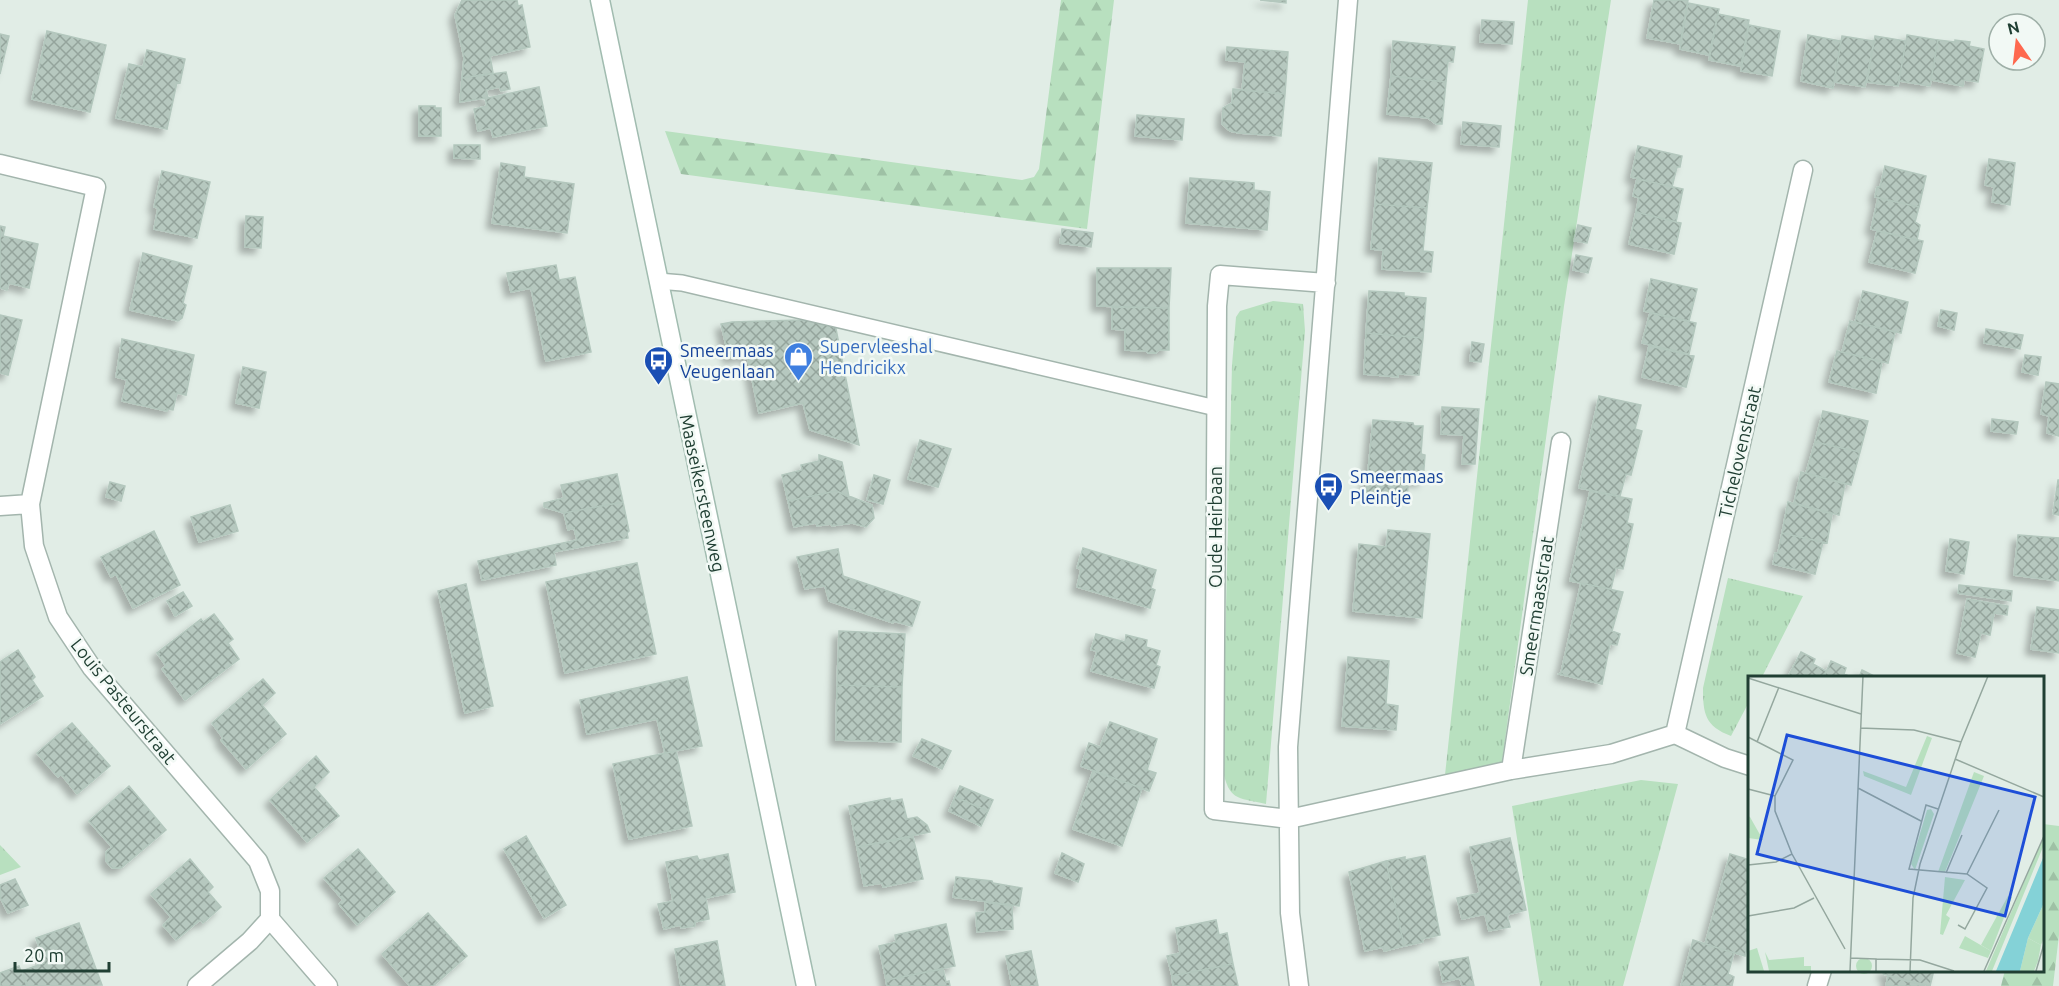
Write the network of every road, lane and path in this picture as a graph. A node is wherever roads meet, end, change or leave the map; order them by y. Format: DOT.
graph roads {
  1 [pos="600,0"];
  2 [pos="1348,0"];
  3 [pos="0,164"];
  4 [pos="1803,170"];
  5 [pos="658,281"];
  6 [pos="1326,283"];
  7 [pos="1216,408"];
  8 [pos="1561,442"];
  9 [pos="30,504"];
  10 [pos="0,506"];
  11 [pos="1675,734"];
  12 [pos="1748,765"];
  13 [pos="1512,770"];
  14 [pos="1289,819"];
  15 [pos="270,919"];
  16 [pos="1821,971"];
  17 [pos="196,986"];
  18 [pos="328,986"];
  19 [pos="806,986"];
  20 [pos="1299,986"];
  21 [pos="1817,986"];
  1 -- 5 [label="street, Maaseikersteenweg"];
  2 -- 6 [label="street"];
  3 -- 9 [label="street, Louis Pasteurstraat"];
  4 -- 11 [label="street, Tichelovenstraat"];
  5 -- 7 [label="lane"];
  5 -- 19 [label="street, Maaseikersteenweg"];
  6 -- 7 [label="street, Oude Heirbaan"];
  6 -- 14 [label="street"];
  7 -- 14 [label="street, Oude Heirbaan"];
  8 -- 13 [label="street, Smeermaasstraat"];
  9 -- 10 [label="street"];
  9 -- 15 [label="street, Louis Pasteurstraat"];
  11 -- 12 [label="street"];
  11 -- 13 [label="street"];
  13 -- 14 [label="street"];
  14 -- 20 [label="street"];
  15 -- 17 [label="street"];
  15 -- 18 [label="street"];
  16 -- 21 [label="street"];
}
